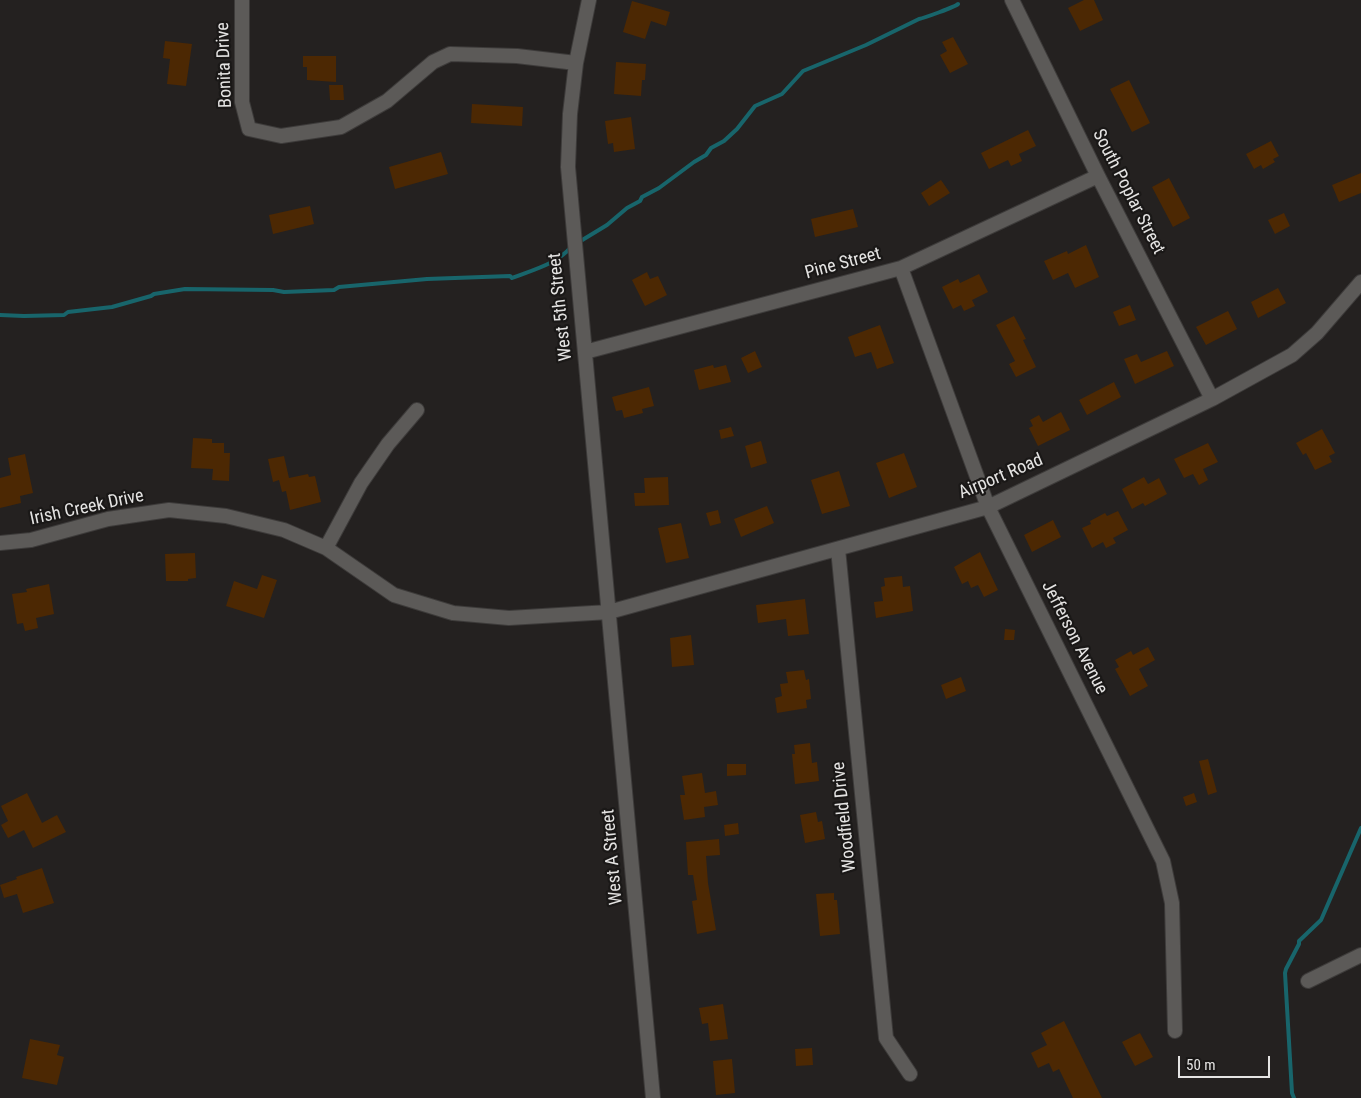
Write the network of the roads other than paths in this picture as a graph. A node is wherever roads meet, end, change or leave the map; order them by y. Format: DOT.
graph roads {
  1 [pos="242,0"];
  2 [pos="589,0"];
  3 [pos="1012,0"];
  4 [pos="576,63"];
  5 [pos="1098,176"];
  6 [pos="901,268"];
  7 [pos="1361,282"];
  8 [pos="585,352"];
  9 [pos="1212,399"];
  10 [pos="417,410"];
  11 [pos="988,507"];
  12 [pos="0,543"];
  13 [pos="326,548"];
  14 [pos="838,549"];
  15 [pos="609,612"];
  16 [pos="1361,955"];
  17 [pos="1308,981"];
  18 [pos="1175,1031"];
  19 [pos="910,1074"];
  20 [pos="654,1098"];
  1 -- 4 [label="street, Bonita Drive"];
  2 -- 4 [label="street, West 5th Street"];
  3 -- 5 [label="street, South Poplar Street"];
  4 -- 8 [label="street, West 5th Street"];
  5 -- 6 [label="street, Pine Street"];
  5 -- 9 [label="street, South Poplar Street"];
  6 -- 8 [label="street, Pine Street"];
  6 -- 11 [label="street, Jefferson Avenue"];
  7 -- 9 [label="street, Airport Road"];
  8 -- 15 [label="street, West 5th Street"];
  9 -- 11 [label="street, Airport Road"];
  10 -- 13 [label="street"];
  11 -- 14 [label="street, Airport Road"];
  11 -- 18 [label="street, Jefferson Avenue"];
  12 -- 13 [label="street, Irish Creek Drive"];
  13 -- 15 [label="street, Irish Creek Drive"];
  14 -- 15 [label="street, Airport Road"];
  14 -- 19 [label="street, Woodfield Drive"];
  15 -- 20 [label="street, West A Street"];
  16 -- 17 [label="street"];
}
